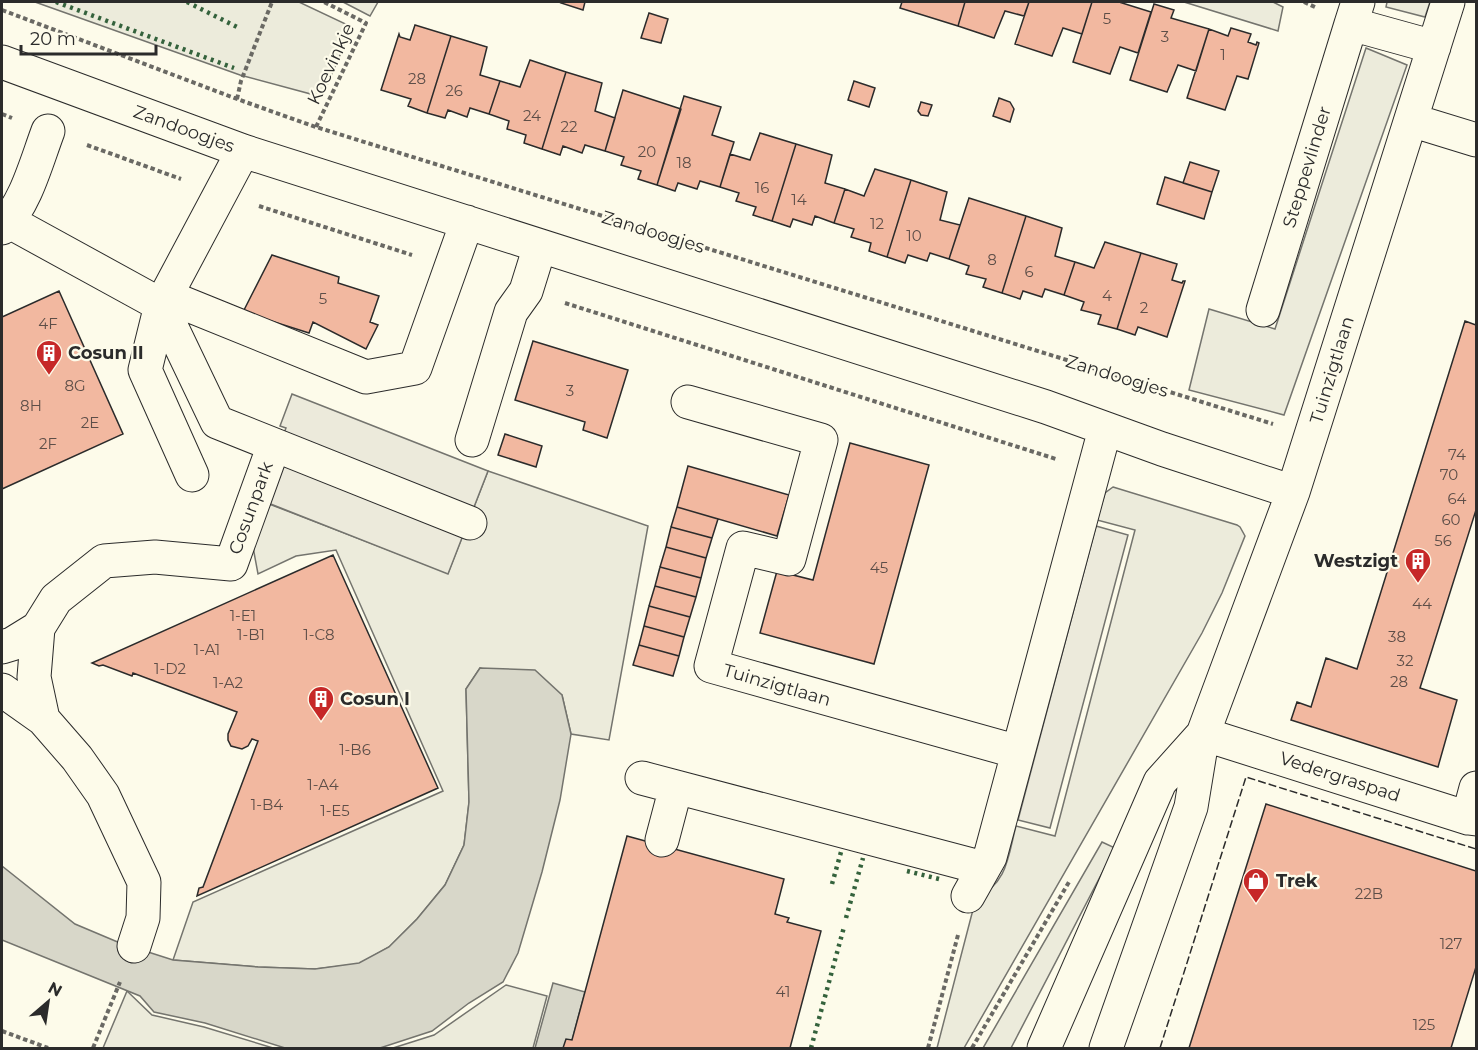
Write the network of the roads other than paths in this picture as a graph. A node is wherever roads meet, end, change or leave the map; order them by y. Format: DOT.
graph roads {
  1 [pos="1448,2"];
  2 [pos="1354,13"];
  3 [pos="1434,47"];
  4 [pos="2,62"];
  5 [pos="1411,120"];
  6 [pos="48,130"];
  7 [pos="1476,140"];
  8 [pos="243,151"];
  9 [pos="467,222"];
  10 [pos="5,225"];
  11 [pos="540,246"];
  12 [pos="164,301"];
  13 [pos="1263,310"];
  14 [pos="688,402"];
  15 [pos="1105,429"];
  16 [pos="472,440"];
  17 [pos="274,445"];
  18 [pos="192,476"];
  19 [pos="1293,492"];
  20 [pos="470,523"];
  21 [pos="38,628"];
  22 [pos="2,647"];
  23 [pos="2,690"];
  24 [pos="42,719"];
  25 [pos="1203,734"];
  26 [pos="1018,752"];
  27 [pos="642,777"];
  28 [pos="676,787"];
  29 [pos="1474,808"];
  30 [pos="662,840"];
  31 [pos="134,946"];
  32 [pos="1044,1048"];
  33 [pos="1106,1048"];
  1 -- 3 [label="street, Tuinzigtlaan"];
  2 -- 3 [label="street, Steppevlinder"];
  2 -- 13 [label="street, Steppevlinder"];
  3 -- 5 [label="street, Tuinzigtlaan"];
  4 -- 8 [label="street, Zandoogjes"];
  5 -- 7 [label="street"];
  5 -- 19 [label="street, Tuinzigtlaan"];
  6 -- 10 [label="street"];
  8 -- 9 [label="street, Zandoogjes"];
  8 -- 12 [label="street"];
  9 -- 11 [label="street, Zandoogjes"];
  9 -- 12 [label="street"];
  10 -- 12 [label="street"];
  11 -- 15 [label="street, Zandoogjes"];
  11 -- 16 [label="street"];
  12 -- 17 [label="street, Cosunpark"];
  12 -- 18 [label="street"];
  14 -- 26 [label="street, Tuinzigtlaan"];
  15 -- 19 [label="street, Zandoogjes"];
  15 -- 26 [label="street"];
  17 -- 20 [label="street, Cosunpark"];
  17 -- 21 [label="street, Cosunpark"];
  19 -- 25 [label="street, Tuinzigtlaan"];
  21 -- 22 [label="street, Cosunpark"];
  21 -- 24 [label="street, Cosunpark"];
  23 -- 24 [label="street"];
  24 -- 31 [label="street"];
  25 -- 29 [label="street, Vedergraspad"];
  25 -- 32 [label="street, Tuinzigtlaan"];
  25 -- 33 [label="street, Tuinzigtlaan"];
  26 -- 28 [label="street"];
  27 -- 28 [label="street"];
  28 -- 30 [label="street"];
}
